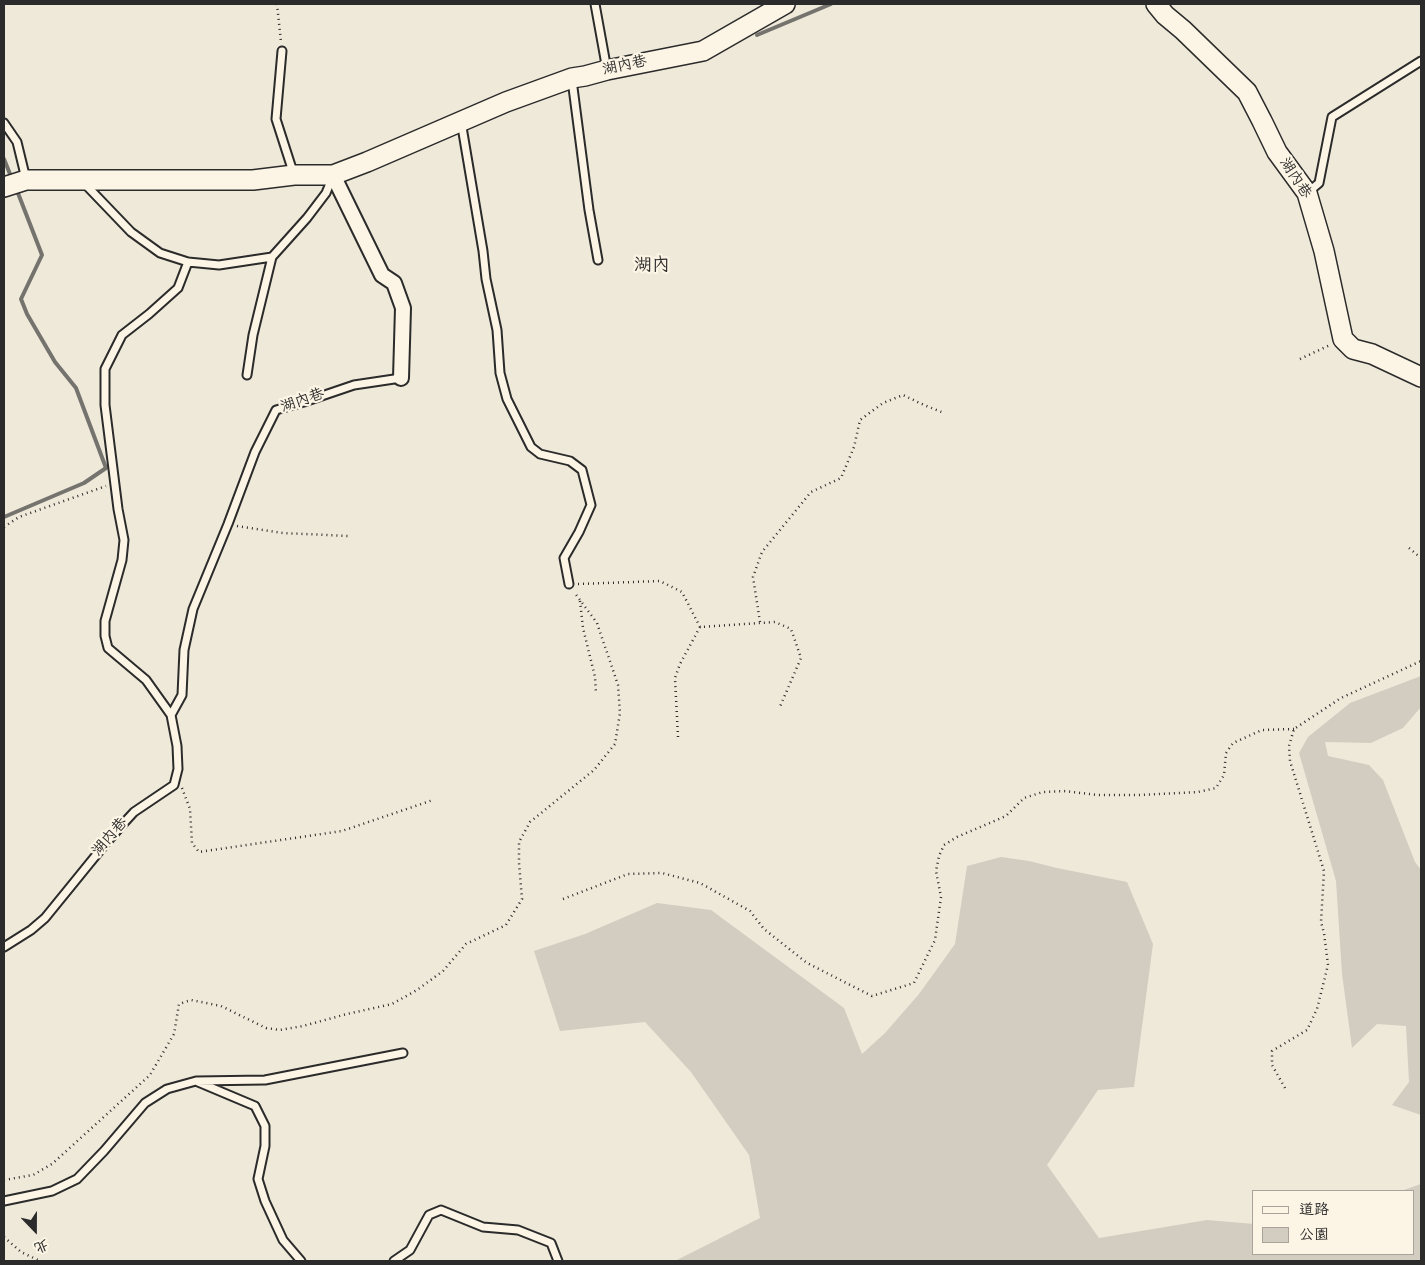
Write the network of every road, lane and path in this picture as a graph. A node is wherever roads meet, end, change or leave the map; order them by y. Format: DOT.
graph roads {
  1 [pos="277,4"];
  2 [pos="595,4"];
  3 [pos="785,4"];
  4 [pos="1156,4"];
  5 [pos="282,51"];
  6 [pos="1421,61"];
  7 [pos="607,70"];
  8 [pos="572,78"];
  9 [pos="461,121"];
  10 [pos="4,123"];
  11 [pos="294,175"];
  12 [pos="333,175"];
  13 [pos="26,180"];
  14 [pos="81,180"];
  15 [pos="4,187"];
  16 [pos="1307,193"];
  17 [pos="272,258"];
  18 [pos="598,260"];
  19 [pos="188,262"];
  20 [pos="1343,339"];
  21 [pos="1300,358"];
  22 [pos="248,375"];
  23 [pos="1421,377"];
  24 [pos="401,378"];
  25 [pos="944,412"];
  26 [pos="114,484"];
  27 [pos="228,524"];
  28 [pos="4,527"];
  29 [pos="348,536"];
  30 [pos="1409,548"];
  31 [pos="1421,558"];
  32 [pos="569,584"];
  33 [pos="580,600"];
  34 [pos="760,622"];
  35 [pos="700,627"];
  36 [pos="1421,661"];
  37 [pos="596,693"];
  38 [pos="779,709"];
  39 [pos="171,715"];
  40 [pos="1294,729"];
  41 [pos="678,737"];
  42 [pos="177,773"];
  43 [pos="433,800"];
  44 [pos="563,899"];
  45 [pos="4,947"];
  46 [pos="403,1053"];
  47 [pos="196,1081"];
  48 [pos="1285,1088"];
  49 [pos="4,1180"];
  50 [pos="4,1201"];
  51 [pos="4,1237"];
  52 [pos="40,1261"];
  53 [pos="301,1261"];
  54 [pos="394,1261"];
  55 [pos="558,1261"];
  1 -- 5 [label="path"];
  2 -- 7 [label="lane"];
  3 -- 7 [label="street, 湖內巷"];
  4 -- 16 [label="street, 湖內巷"];
  5 -- 11 [label="lane"];
  6 -- 16 [label="lane"];
  7 -- 8 [label="street, 湖內巷"];
  8 -- 9 [label="street, 湖內巷"];
  8 -- 18 [label="lane"];
  9 -- 12 [label="street, 湖內巷"];
  9 -- 32 [label="lane"];
  10 -- 13 [label="lane"];
  11 -- 12 [label="street, 湖內巷"];
  11 -- 14 [label="street, 湖內巷"];
  12 -- 17 [label="lane"];
  12 -- 24 [label="street, 湖內巷"];
  13 -- 14 [label="street, 湖內巷"];
  13 -- 15 [label="street, 湖內巷"];
  14 -- 19 [label="lane"];
  16 -- 20 [label="street, 湖內巷"];
  17 -- 19 [label="lane"];
  17 -- 22 [label="lane"];
  19 -- 26 [label="lane"];
  20 -- 21 [label="path"];
  20 -- 23 [label="street"];
  24 -- 27 [label="lane, 湖內巷"];
  25 -- 34 [label="path"];
  26 -- 28 [label="path"];
  26 -- 39 [label="lane"];
  27 -- 29 [label="path"];
  27 -- 39 [label="lane, 湖內巷"];
  30 -- 31 [label="path"];
  32 -- 33 [label="path"];
  32 -- 35 [label="path"];
  33 -- 37 [label="path"];
  33 -- 49 [label="path"];
  34 -- 35 [label="path"];
  34 -- 38 [label="path"];
  35 -- 41 [label="path"];
  36 -- 40 [label="path"];
  39 -- 42 [label="lane"];
  40 -- 44 [label="path"];
  40 -- 48 [label="path"];
  42 -- 43 [label="path"];
  42 -- 45 [label="lane, 湖內巷"];
  46 -- 47 [label="lane"];
  47 -- 50 [label="lane"];
  47 -- 53 [label="lane"];
  51 -- 52 [label="path"];
  54 -- 55 [label="lane"];
}
